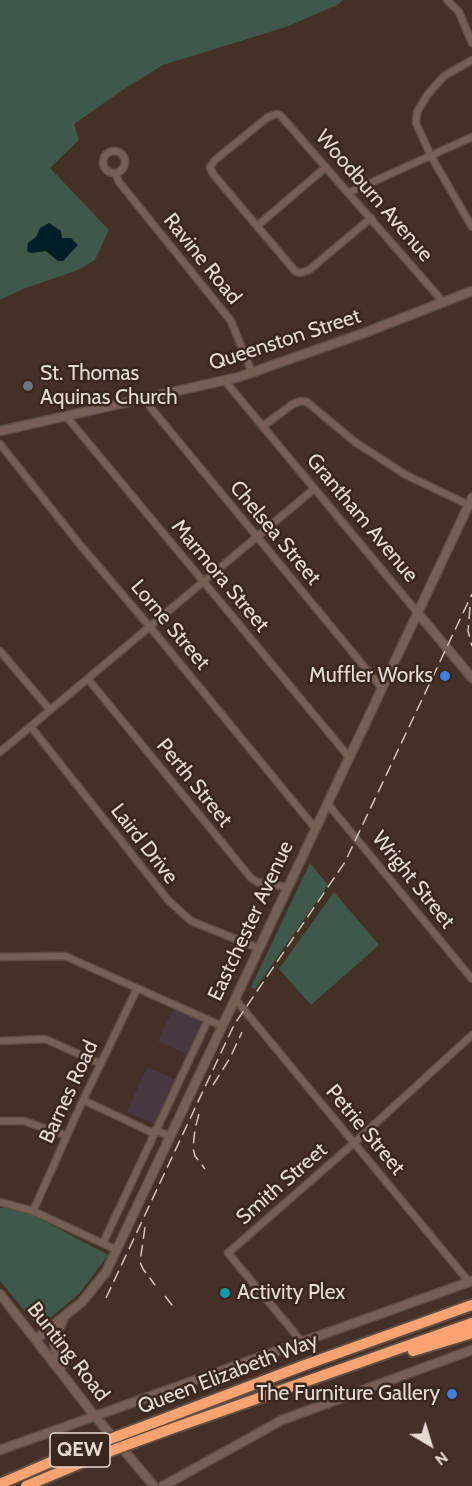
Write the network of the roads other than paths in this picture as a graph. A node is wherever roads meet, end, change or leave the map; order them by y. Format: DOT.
graph roads {
  1 [pos="447,0"];
  2 [pos="472,43"];
  3 [pos="472,60"];
  4 [pos="472,138"];
  5 [pos="431,156"];
  6 [pos="326,167"];
  7 [pos="115,173"];
  8 [pos="348,193"];
  9 [pos="371,218"];
  10 [pos="256,225"];
  11 [pos="472,227"];
  12 [pos="472,291"];
  13 [pos="444,303"];
  14 [pos="252,373"];
  15 [pos="225,381"];
  16 [pos="147,398"];
  17 [pos="66,416"];
  18 [pos="263,426"];
  19 [pos="0,431"];
  20 [pos="0,444"];
  21 [pos="314,489"];
  22 [pos="470,502"];
  23 [pos="256,536"];
  24 [pos="202,581"];
  25 [pos="417,612"];
  26 [pos="150,627"];
  27 [pos="0,651"];
  28 [pos="472,678"];
  29 [pos="88,679"];
  30 [pos="381,687"];
  31 [pos="50,710"];
  32 [pos="31,727"];
  33 [pos="0,752"];
  34 [pos="349,757"];
  35 [pos="327,803"];
  36 [pos="315,828"];
  37 [pos="286,887"];
  38 [pos="258,948"];
  39 [pos="0,957"];
  40 [pos="472,979"];
  41 [pos="137,989"];
  42 [pos="234,999"];
  43 [pos="208,1020"];
  44 [pos="222,1026"];
  45 [pos="472,1035"];
  46 [pos="0,1041"];
  47 [pos="101,1064"];
  48 [pos="83,1100"];
  49 [pos="0,1121"];
  50 [pos="154,1132"];
  51 [pos="67,1136"];
  52 [pos="169,1136"];
  53 [pos="354,1143"];
  54 [pos="0,1202"];
  55 [pos="33,1210"];
  56 [pos="103,1243"];
  57 [pos="117,1250"];
  58 [pos="471,1282"];
  59 [pos="0,1294"];
  60 [pos="472,1305"];
  61 [pos="67,1314"];
  62 [pos="472,1323"];
  63 [pos="472,1333"];
  64 [pos="36,1339"];
  65 [pos="302,1342"];
  66 [pos="472,1350"];
  67 [pos="357,1364"];
  68 [pos="68,1381"];
  69 [pos="94,1415"];
  70 [pos="163,1426"];
  71 [pos="0,1450"];
  72 [pos="0,1485"];
  73 [pos="26,1486"];
  74 [pos="154,1486"];
  75 [pos="163,1486"];
  1 -- 2 [label="street"];
  3 -- 5 [label="street"];
  4 -- 5 [label="street"];
  5 -- 8 [label="street"];
  5 -- 11 [label="street"];
  6 -- 8 [label="street, Woodburn Avenue"];
  6 -- 10 [label="street"];
  6 -- 10 [label="street, Woodburn Avenue"];
  7 -- 14 [label="street, Ravine Road"];
  8 -- 9 [label="street, Woodburn Avenue"];
  9 -- 10 [label="street"];
  9 -- 13 [label="street, Woodburn Avenue"];
  12 -- 13 [label="street, Queenston Street"];
  13 -- 14 [label="street, Queenston Street"];
  14 -- 15 [label="street, Queenston Street"];
  15 -- 16 [label="street, Queenston Street"];
  15 -- 18 [label="street, Grantham Avenue"];
  16 -- 17 [label="street, Queenston Street"];
  16 -- 23 [label="street, Chelsea Street"];
  17 -- 19 [label="street, Queenston Street"];
  17 -- 24 [label="street, Marmora Street"];
  18 -- 21 [label="street, Grantham Avenue"];
  18 -- 22 [label="street"];
  20 -- 26 [label="street, Lorne Street"];
  21 -- 23 [label="street"];
  21 -- 25 [label="street, Grantham Avenue"];
  22 -- 25 [label="street, Eastchester Avenue"];
  23 -- 24 [label="street"];
  23 -- 30 [label="street, Chelsea Street"];
  24 -- 26 [label="street"];
  24 -- 34 [label="street, Marmora Street"];
  25 -- 28 [label="street, Grantham Avenue"];
  25 -- 30 [label="street, Eastchester Avenue"];
  26 -- 29 [label="street"];
  26 -- 36 [label="street, Lorne Street"];
  27 -- 31 [label="street"];
  29 -- 31 [label="street"];
  29 -- 37 [label="street, Perth Street"];
  30 -- 34 [label="street, Eastchester Avenue"];
  31 -- 32 [label="street"];
  32 -- 33 [label="street"];
  32 -- 38 [label="street, Laird Drive"];
  34 -- 35 [label="street, Eastchester Avenue"];
  35 -- 36 [label="street, Eastchester Avenue"];
  35 -- 40 [label="street, Wright Street"];
  36 -- 37 [label="street, Eastchester Avenue"];
  37 -- 38 [label="street, Eastchester Avenue"];
  38 -- 42 [label="street, Eastchester Avenue"];
  39 -- 41 [label="street"];
  41 -- 43 [label="street"];
  41 -- 47 [label="street, Barnes Road"];
  42 -- 44 [label="street, Eastchester Avenue"];
  42 -- 53 [label="street, Petrie Street"];
  43 -- 44 [label="street"];
  43 -- 50 [label="street, Eastchester Avenue"];
  44 -- 52 [label="street, Eastchester Avenue"];
  45 -- 53 [label="street, Smith Street"];
  46 -- 47 [label="street"];
  47 -- 48 [label="street, Barnes Road"];
  48 -- 50 [label="street"];
  48 -- 51 [label="street, Barnes Road"];
  49 -- 51 [label="street"];
  50 -- 52 [label="street"];
  50 -- 56 [label="street, Eastchester Avenue"];
  51 -- 55 [label="street, Barnes Road"];
  52 -- 57 [label="street, Eastchester Avenue"];
  53 -- 58 [label="street, Petrie Street"];
  53 -- 65 [label="street, Smith Street"];
  54 -- 55 [label="street"];
  55 -- 56 [label="street"];
  56 -- 57 [label="street"];
  57 -- 61 [label="street, Eastchester Avenue"];
  58 -- 65 [label="street"];
  59 -- 64 [label="street, Bunting Road"];
  60 -- 70 [label="highway, Queen Elizabeth Way / QEW"];
  61 -- 64 [label="street, Eastchester Avenue"];
  61 -- 68 [label="street"];
  62 -- 67 [label="highway, Queen Elizabeth Way / QEW"];
  63 -- 67 [label="highway"];
  64 -- 68 [label="street, Bunting Road"];
  65 -- 69 [label="street"];
  66 -- 75 [label="street"];
  67 -- 70 [label="highway, Queen Elizabeth Way / QEW"];
  68 -- 69 [label="street, Bunting Road"];
  69 -- 71 [label="street"];
  69 -- 74 [label="street, Bunting Road"];
  70 -- 72 [label="highway, Queen Elizabeth Way / QEW, bridge"];
  70 -- 73 [label="highway, Queen Elizabeth Way / QEW, bridge"];
}
